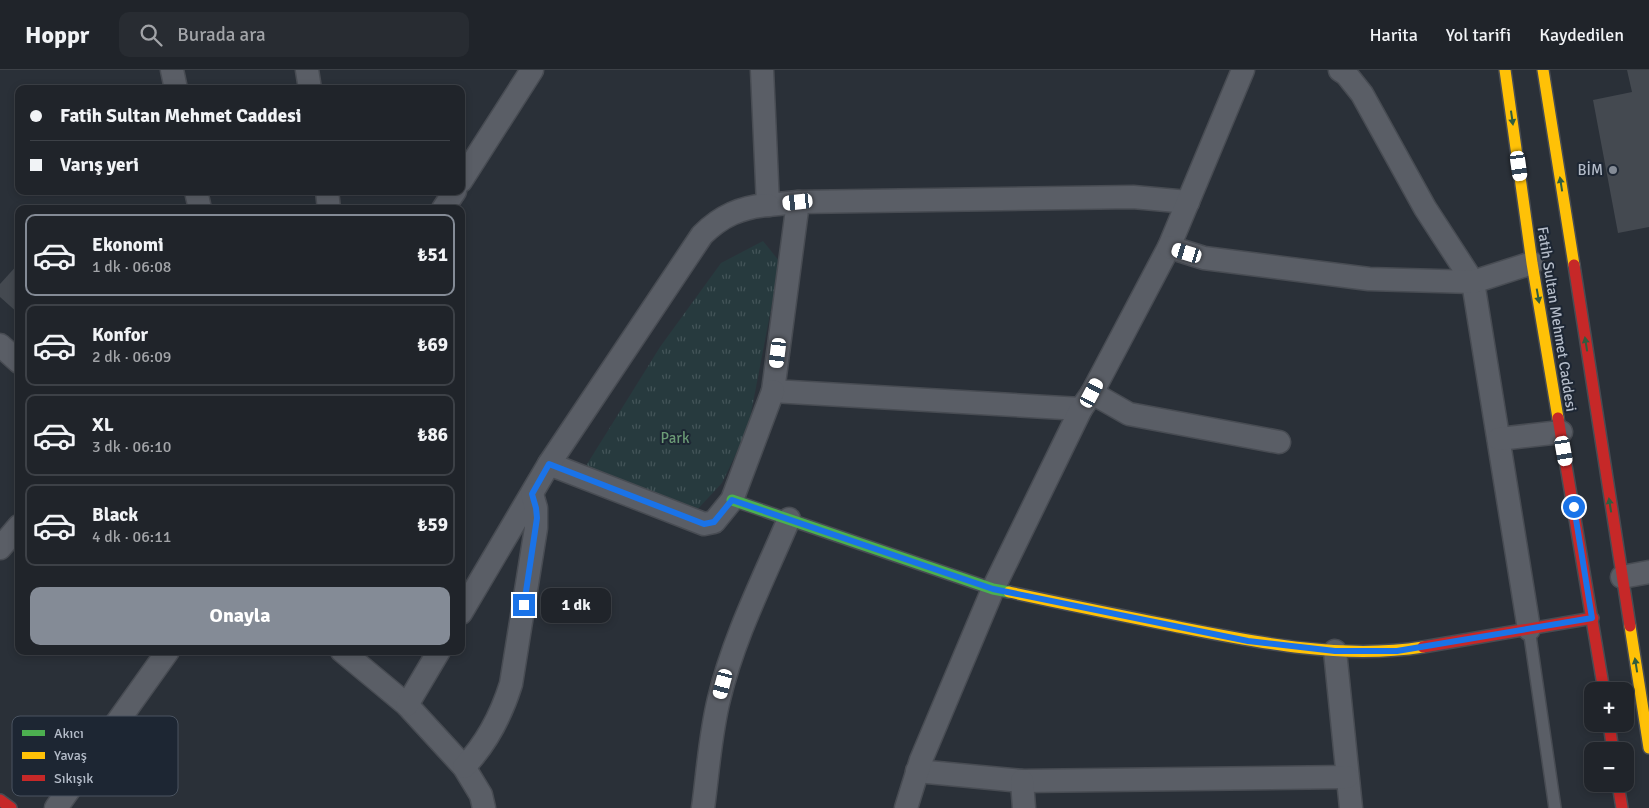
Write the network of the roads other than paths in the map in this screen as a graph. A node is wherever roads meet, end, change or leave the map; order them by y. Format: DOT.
graph roads {
  1 [pos="172,70"];
  2 [pos="307,70"];
  3 [pos="532,70"];
  4 [pos="762,70"];
  5 [pos="1242,70"];
  6 [pos="1340,70"];
  7 [pos="1505,70"];
  8 [pos="1544,70"];
  9 [pos="175,85"];
  10 [pos="309,85"];
  11 [pos="465,175"];
  12 [pos="798,202"];
  13 [pos="1188,202"];
  14 [pos="768,205"];
  15 [pos="1170,247"];
  16 [pos="1532,263"];
  17 [pos="1472,282"];
  18 [pos="0,345"];
  19 [pos="15,358"];
  20 [pos="773,391"];
  21 [pos="1086,401"];
  22 [pos="1561,432"];
  23 [pos="1499,439"];
  24 [pos="1279,442"];
  25 [pos="549,464"];
  26 [pos="532,494"];
  27 [pos="732,500"];
  28 [pos="789,519"];
  29 [pos="15,531"];
  30 [pos="0,548"];
  31 [pos="1649,572"];
  32 [pos="1622,577"];
  33 [pos="993,589"];
  34 [pos="465,606"];
  35 [pos="1592,618"];
  36 [pos="1529,629"];
  37 [pos="1335,651"];
  38 [pos="165,655"];
  39 [pos="347,655"];
  40 [pos="437,655"];
  41 [pos="1603,682"];
  42 [pos="407,705"];
  43 [pos="122,716"];
  44 [pos="1649,748"];
  45 [pos="464,767"];
  46 [pos="917,771"];
  47 [pos="1347,777"];
  48 [pos="1022,781"];
  49 [pos="1619,792"];
  50 [pos="65,796"];
  51 [pos="0,800"];
  52 [pos="11,808"];
  53 [pos="56,808"];
  54 [pos="484,808"];
  55 [pos="704,808"];
  56 [pos="906,808"];
  57 [pos="1024,808"];
  58 [pos="1351,808"];
  59 [pos="1555,808"];
  60 [pos="1622,808"];
  1 -- 9 [label="street"];
  2 -- 10 [label="street"];
  3 -- 11 [label="street"];
  4 -- 14 [label="street"];
  5 -- 13 [label="street"];
  6 -- 17 [label="street"];
  7 -- 16 [label="main road, Fatih Sultan Mehmet Caddesi, one-way"];
  32 -- 8 [label="main road, one-way"];
  12 -- 13 [label="street"];
  12 -- 14 [label="street"];
  12 -- 20 [label="street"];
  13 -- 15 [label="street"];
  14 -- 25 [label="street"];
  15 -- 17 [label="street"];
  15 -- 21 [label="street"];
  16 -- 17 [label="street"];
  16 -- 22 [label="main road, Fatih Sultan Mehmet Caddesi, one-way"];
  17 -- 23 [label="street"];
  18 -- 19 [label="street"];
  20 -- 21 [label="street"];
  20 -- 27 [label="street"];
  21 -- 24 [label="street"];
  21 -- 33 [label="street"];
  22 -- 23 [label="street"];
  22 -- 35 [label="main road, Fatih Sultan Mehmet Caddesi"];
  23 -- 36 [label="street"];
  25 -- 26 [label="street"];
  25 -- 27 [label="street"];
  26 -- 34 [label="street"];
  26 -- 45 [label="street"];
  27 -- 28 [label="main road"];
  28 -- 33 [label="main road"];
  28 -- 55 [label="street"];
  29 -- 30 [label="street"];
  31 -- 32 [label="street"];
  44 -- 32 [label="main road, one-way"];
  33 -- 37 [label="main road"];
  33 -- 46 [label="street"];
  35 -- 36 [label="main road"];
  35 -- 41 [label="main road, Fatih Sultan Mehmet Caddesi"];
  36 -- 37 [label="main road"];
  36 -- 59 [label="lane"];
  37 -- 47 [label="street"];
  38 -- 43 [label="street"];
  39 -- 42 [label="street"];
  40 -- 42 [label="street"];
  42 -- 45 [label="street"];
  45 -- 54 [label="street"];
  46 -- 48 [label="street"];
  46 -- 56 [label="street"];
  47 -- 48 [label="street"];
  47 -- 58 [label="street"];
  48 -- 57 [label="street"];
  49 -- 60 [label="main road"];
  50 -- 53 [label="street"];
  51 -- 52 [label="main road"];
}
